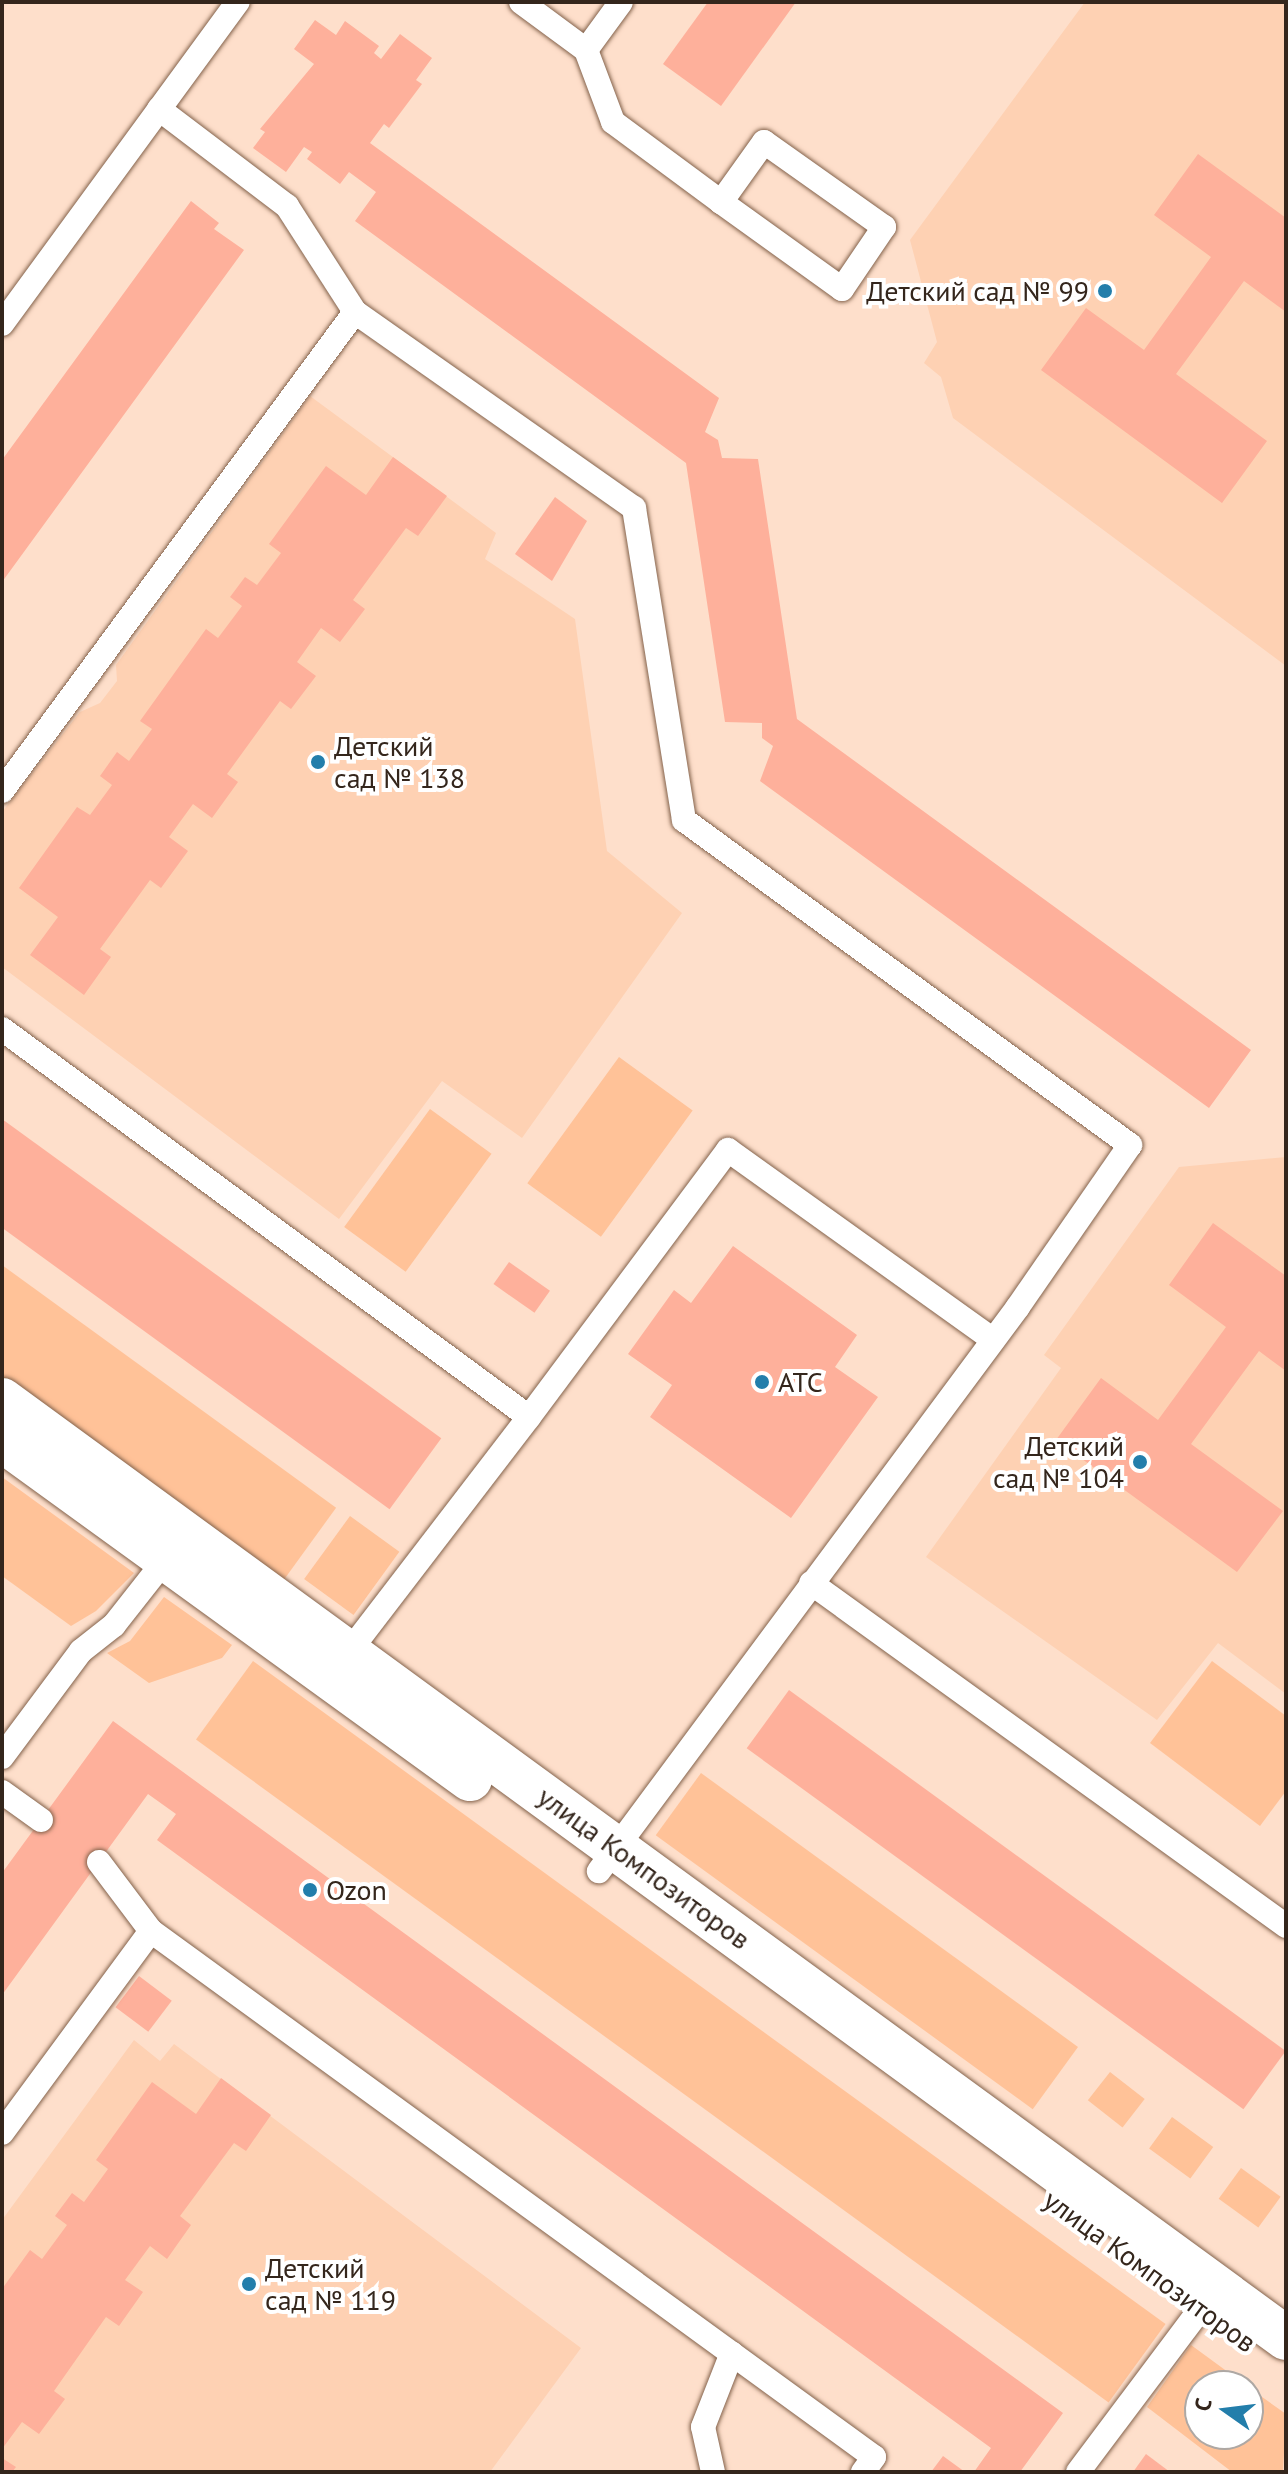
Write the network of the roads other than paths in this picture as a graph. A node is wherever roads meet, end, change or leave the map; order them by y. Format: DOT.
graph roads {
  1 [pos="521,2"];
  2 [pos="621,2"];
  3 [pos="232,4"];
  4 [pos="586,50"];
  5 [pos="159,109"];
  6 [pos="721,202"];
  7 [pos="355,312"];
  8 [pos="2,324"];
  9 [pos="2,791"];
  10 [pos="2,1029"];
  11 [pos="993,1340"];
  12 [pos="2,1400"];
  13 [pos="529,1417"];
  14 [pos="2,1440"];
  15 [pos="176,1547"];
  16 [pos="811,1583"];
  17 [pos="340,1666"];
  18 [pos="2,1757"];
  19 [pos="2,1792"];
  20 [pos="41,1820"];
  21 [pos="608,1859"];
  22 [pos="99,1862"];
  23 [pos="1286,1926"];
  24 [pos="151,1931"];
  25 [pos="2,2133"];
  26 [pos="1201,2308"];
  27 [pos="1286,2338"];
  28 [pos="732,2353"];
  29 [pos="1286,2370"];
  30 [pos="713,2472"];
  31 [pos="863,2472"];
  32 [pos="1078,2472"];
  1 -- 4 [label="lane"];
  2 -- 4 [label="lane"];
  3 -- 5 [label="lane"];
  4 -- 6 [label="lane"];
  5 -- 7 [label="lane"];
  5 -- 8 [label="lane"];
  6 -- 6 [label="lane"];
  7 -- 9 [label="lane"];
  7 -- 11 [label="lane"];
  10 -- 13 [label="lane"];
  11 -- 13 [label="lane"];
  11 -- 16 [label="lane"];
  12 -- 15 [label="street, улица Композиторов"];
  13 -- 17 [label="lane"];
  14 -- 15 [label="street, улица Композиторов"];
  15 -- 17 [label="street, улица Композиторов"];
  15 -- 18 [label="lane"];
  16 -- 21 [label="lane"];
  16 -- 23 [label="lane"];
  17 -- 21 [label="street, улица Композиторов"];
  19 -- 20 [label="lane"];
  21 -- 26 [label="street, улица Композиторов"];
  21 -- 27 [label="street, улица Композиторов"];
  22 -- 24 [label="lane"];
  24 -- 25 [label="lane"];
  24 -- 28 [label="lane"];
  26 -- 29 [label="street, улица Композиторов"];
  26 -- 32 [label="lane"];
  28 -- 30 [label="lane"];
  28 -- 31 [label="lane"];
}
